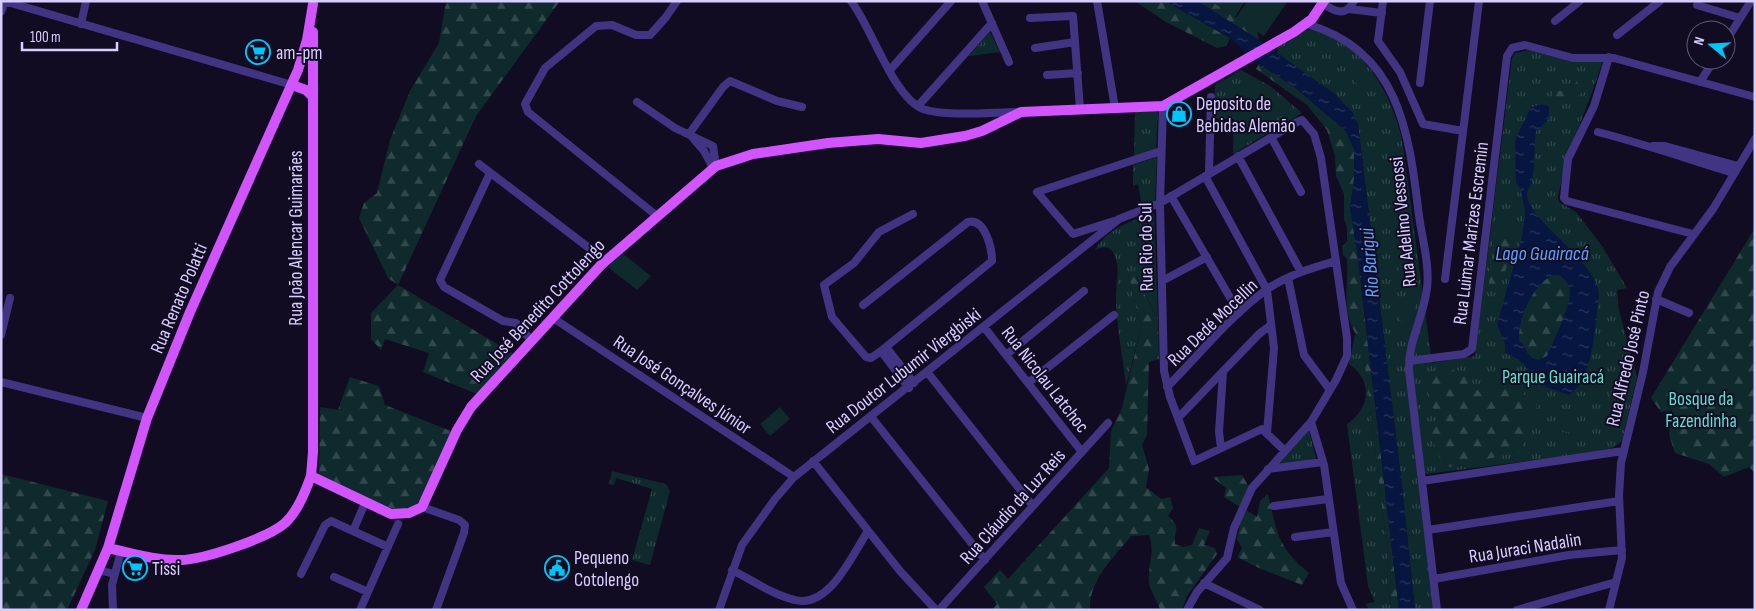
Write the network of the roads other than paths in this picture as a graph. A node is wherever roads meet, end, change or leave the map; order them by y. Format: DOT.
graph roads {
  1 [pos="5,1"];
  2 [pos="86,1"];
  3 [pos="677,1"];
  4 [pos="851,1"];
  5 [pos="951,1"];
  6 [pos="982,1"];
  7 [pos="1098,1"];
  8 [pos="1354,1"];
  9 [pos="1383,1"];
  10 [pos="1430,1"];
  11 [pos="1479,1"];
  12 [pos="1580,1"];
  13 [pos="1660,1"];
  14 [pos="1751,1"];
  15 [pos="313,2"];
  16 [pos="1324,2"];
  17 [pos="1697,6"];
  18 [pos="1349,9"];
  19 [pos="1,12"];
  20 [pos="1382,13"];
  21 [pos="1030,18"];
  22 [pos="1740,18"];
  23 [pos="1555,21"];
  24 [pos="992,23"];
  25 [pos="81,24"];
  26 [pos="1306,24"];
  27 [pos="1736,25"];
  28 [pos="1618,35"];
  29 [pos="1075,42"];
  30 [pos="1035,48"];
  31 [pos="1609,57"];
  32 [pos="1009,62"];
  33 [pos="890,70"];
  34 [pos="1708,70"];
  35 [pos="1078,73"];
  36 [pos="1047,75"];
  37 [pos="1700,82"];
  38 [pos="1420,83"];
  39 [pos="292,85"];
  40 [pos="313,97"];
  41 [pos="1211,97"];
  42 [pos="1755,97"];
  43 [pos="637,102"];
  44 [pos="918,106"];
  45 [pos="1163,106"];
  46 [pos="802,107"];
  47 [pos="1115,108"];
  48 [pos="1080,109"];
  49 [pos="1021,112"];
  50 [pos="1463,131"];
  51 [pos="1598,132"];
  52 [pos="689,134"];
  53 [pos="1271,137"];
  54 [pos="1755,139"];
  55 [pos="1652,146"];
  56 [pos="1161,151"];
  57 [pos="1238,156"];
  58 [pos="480,164"];
  59 [pos="1738,166"];
  60 [pos="714,167"];
  61 [pos="490,172"];
  62 [pos="1734,174"];
  63 [pos="1207,175"];
  64 [pos="1302,192"];
  65 [pos="1171,196"];
  66 [pos="1160,203"];
  67 [pos="913,214"];
  68 [pos="657,216"];
  69 [pos="1119,219"];
  70 [pos="1693,234"];
  71 [pos="589,248"];
  72 [pos="1206,257"];
  73 [pos="1336,260"];
  74 [pos="1301,272"];
  75 [pos="1288,278"];
  76 [pos="1445,278"];
  77 [pos="1162,282"];
  78 [pos="1267,290"];
  79 [pos="1084,291"];
  80 [pos="10,298"];
  81 [pos="1656,299"];
  82 [pos="862,305"];
  83 [pos="1239,313"];
  84 [pos="1689,313"];
  85 [pos="1114,315"];
  86 [pos="553,318"];
  87 [pos="1271,324"];
  88 [pos="984,327"];
  89 [pos="1,335"];
  90 [pos="532,341"];
  91 [pos="883,349"];
  92 [pos="1006,355"];
  93 [pos="1409,361"];
  94 [pos="1223,372"];
  95 [pos="928,373"];
  96 [pos="1,382"];
  97 [pos="1028,383"];
  98 [pos="912,386"];
  99 [pos="1167,387"];
  100 [pos="1330,390"];
  101 [pos="147,418"];
  102 [pos="872,418"];
  103 [pos="1178,418"];
  104 [pos="1311,422"];
  105 [pos="1108,423"];
  106 [pos="1267,433"];
  107 [pos="1221,448"];
  108 [pos="1285,451"];
  109 [pos="1082,452"];
  110 [pos="1623,452"];
  111 [pos="813,461"];
  112 [pos="1323,462"];
  113 [pos="1268,469"];
  114 [pos="311,476"];
  115 [pos="794,477"];
  116 [pos="1422,481"];
  117 [pos="1328,499"];
  118 [pos="1619,501"];
  119 [pos="365,503"];
  120 [pos="1033,506"];
  121 [pos="1274,506"];
  122 [pos="422,507"];
  123 [pos="398,524"];
  124 [pos="868,530"];
  125 [pos="1428,530"];
  126 [pos="353,531"];
  127 [pos="1333,532"];
  128 [pos="1295,537"];
  129 [pos="388,547"];
  130 [pos="108,548"];
  131 [pos="1622,550"];
  132 [pos="121,551"];
  133 [pos="985,560"];
  134 [pos="99,570"];
  135 [pos="732,570"];
  136 [pos="114,574"];
  137 [pos="301,574"];
  138 [pos="334,577"];
  139 [pos="1434,579"];
  140 [pos="1616,582"];
  141 [pos="1204,583"];
  142 [pos="368,592"];
  143 [pos="81,610"];
  144 [pos="113,610"];
  145 [pos="360,610"];
  146 [pos="436,610"];
  147 [pos="720,610"];
  148 [pos="938,610"];
  149 [pos="1187,610"];
  150 [pos="1260,610"];
  151 [pos="1353,610"];
  152 [pos="1437,610"];
  153 [pos="1517,610"];
  154 [pos="1609,610"];
  1 -- 19 [label="street"];
  1 -- 25 [label="street"];
  2 -- 25 [label="street"];
  3 -- 68 [label="street"];
  4 -- 33 [label="street"];
  5 -- 33 [label="street"];
  6 -- 24 [label="street"];
  7 -- 47 [label="street"];
  8 -- 18 [label="street"];
  9 -- 20 [label="street"];
  10 -- 38 [label="street"];
  11 -- 50 [label="street"];
  12 -- 23 [label="street"];
  13 -- 28 [label="street"];
  14 -- 22 [label="street"];
  15 -- 39 [label="main road, Rua Renato Polatti"];
  15 -- 40 [label="main road, Rua João Alencar Guimarães"];
  16 -- 18 [label="street"];
  16 -- 26 [label="main road, Rua José Benedito Cottolengo"];
  17 -- 22 [label="street"];
  18 -- 20 [label="street"];
  20 -- 50 [label="street"];
  21 -- 29 [label="street"];
  22 -- 27 [label="street"];
  24 -- 32 [label="street"];
  24 -- 44 [label="street"];
  25 -- 39 [label="street"];
  26 -- 45 [label="main road, Rua José Benedito Cottolengo"];
  26 -- 93 [label="street, Rua Adelino Vessossi"];
  29 -- 30 [label="street"];
  29 -- 35 [label="street"];
  31 -- 37 [label="street"];
  31 -- 70 [label="street"];
  31 -- 93 [label="street, Rua Luimar Marizes Escremin"];
  33 -- 44 [label="street"];
  34 -- 37 [label="street"];
  35 -- 36 [label="street"];
  35 -- 48 [label="street"];
  37 -- 42 [label="street"];
  39 -- 40 [label="main road"];
  39 -- 101 [label="main road, Rua Renato Polatti"];
  40 -- 114 [label="main road, Rua João Alencar Guimarães"];
  41 -- 63 [label="street"];
  43 -- 52 [label="street"];
  44 -- 49 [label="street"];
  45 -- 47 [label="main road, Rua José Benedito Cottolengo"];
  45 -- 56 [label="street, Rua Rio do Sul"];
  46 -- 52 [label="street"];
  47 -- 48 [label="main road, Rua José Benedito Cottolengo"];
  48 -- 49 [label="main road, Rua José Benedito Cottolengo"];
  49 -- 60 [label="main road, Rua José Benedito Cottolengo"];
  50 -- 76 [label="street"];
  51 -- 55 [label="street"];
  52 -- 60 [label="street"];
  53 -- 57 [label="street, Rua Doutor Lubumir Viergbiski"];
  53 -- 64 [label="street"];
  53 -- 73 [label="street, Rua Doutor Lubumir Viergbiski"];
  54 -- 59 [label="street, Rua Alfredo José Pinto"];
  55 -- 59 [label="street"];
  55 -- 62 [label="street"];
  56 -- 66 [label="street, Rua Rio do Sul"];
  56 -- 69 [label="street"];
  57 -- 63 [label="street, Rua Doutor Lubumir Viergbiski"];
  57 -- 74 [label="street"];
  58 -- 61 [label="street"];
  59 -- 62 [label="street, Rua Alfredo José Pinto"];
  60 -- 68 [label="main road, Rua José Benedito Cottolengo"];
  61 -- 71 [label="street"];
  61 -- 90 [label="street"];
  62 -- 70 [label="street, Rua Alfredo José Pinto"];
  63 -- 65 [label="street, Rua Doutor Lubumir Viergbiski"];
  63 -- 78 [label="street"];
  65 -- 66 [label="street, Rua Doutor Lubumir Viergbiski"];
  65 -- 72 [label="street"];
  66 -- 69 [label="street, Rua Doutor Lubumir Viergbiski"];
  66 -- 77 [label="street, Rua Rio do Sul"];
  67 -- 91 [label="street"];
  68 -- 86 [label="main road, Rua José Benedito Cottolengo"];
  69 -- 88 [label="street, Rua Doutor Lubumir Viergbiski"];
  70 -- 81 [label="street, Rua Alfredo José Pinto"];
  72 -- 77 [label="street"];
  72 -- 83 [label="street"];
  73 -- 74 [label="street, Rua Dedé Mocellin"];
  73 -- 100 [label="street"];
  74 -- 75 [label="street, Rua Dedé Mocellin"];
  75 -- 78 [label="street, Rua Dedé Mocellin"];
  75 -- 100 [label="street"];
  77 -- 99 [label="street, Rua Rio do Sul"];
  78 -- 83 [label="street, Rua Dedé Mocellin"];
  78 -- 87 [label="street"];
  79 -- 92 [label="street"];
  80 -- 89 [label="street"];
  81 -- 84 [label="street"];
  81 -- 110 [label="street, Rua Alfredo José Pinto"];
  82 -- 91 [label="street"];
  83 -- 99 [label="street, Rua Dedé Mocellin"];
  85 -- 97 [label="street"];
  86 -- 90 [label="main road, Rua José Benedito Cottolengo"];
  86 -- 115 [label="street, Rua José Gonçalves Júnior"];
  87 -- 94 [label="street"];
  87 -- 106 [label="street"];
  88 -- 92 [label="street, Rua Nicolau Latchoc"];
  88 -- 95 [label="street, Rua Doutor Lubumir Viergbiski"];
  90 -- 122 [label="main road, Rua José Benedito Cottolengo"];
  91 -- 98 [label="street"];
  92 -- 97 [label="street, Rua Nicolau Latchoc"];
  93 -- 116 [label="street, Rua Adelino Vessossi"];
  94 -- 103 [label="street"];
  94 -- 107 [label="street"];
  95 -- 98 [label="street, Rua Doutor Lubumir Viergbiski"];
  95 -- 120 [label="street"];
  96 -- 101 [label="street"];
  97 -- 109 [label="street, Rua Nicolau Latchoc"];
  98 -- 102 [label="street, Rua Doutor Lubumir Viergbiski"];
  99 -- 103 [label="street, Rua Rio do Sul"];
  100 -- 104 [label="street"];
  101 -- 130 [label="main road, Rua Renato Polatti"];
  102 -- 111 [label="street, Rua Doutor Lubumir Viergbiski"];
  102 -- 133 [label="street"];
  103 -- 107 [label="street, Rua Rio do Sul"];
  104 -- 108 [label="street"];
  104 -- 112 [label="street"];
  105 -- 109 [label="street, Rua Cláudio da Luz Reis"];
  106 -- 107 [label="street"];
  106 -- 108 [label="street"];
  108 -- 113 [label="street"];
  109 -- 120 [label="street, Rua Cláudio da Luz Reis"];
  110 -- 116 [label="street"];
  110 -- 118 [label="street, Rua Alfredo José Pinto"];
  111 -- 115 [label="street, Rua Doutor Lubumir Viergbiski"];
  111 -- 124 [label="street"];
  112 -- 113 [label="street"];
  112 -- 117 [label="street"];
  113 -- 141 [label="street"];
  114 -- 119 [label="main road"];
  114 -- 132 [label="main road"];
  115 -- 135 [label="street, Rua Doutor Lubumir Viergbiski"];
  116 -- 125 [label="street, Rua Adelino Vessossi"];
  117 -- 121 [label="street"];
  117 -- 127 [label="street"];
  118 -- 125 [label="street"];
  118 -- 131 [label="street, Rua Alfredo José Pinto"];
  119 -- 122 [label="main road"];
  119 -- 126 [label="street"];
  120 -- 133 [label="street, Rua Cláudio da Luz Reis"];
  122 -- 146 [label="street"];
  123 -- 129 [label="street"];
  124 -- 135 [label="street"];
  124 -- 148 [label="street"];
  125 -- 139 [label="street, Rua Adelino Vessossi"];
  126 -- 129 [label="street"];
  126 -- 137 [label="street"];
  127 -- 128 [label="street"];
  127 -- 151 [label="street"];
  129 -- 142 [label="street"];
  130 -- 132 [label="main road"];
  130 -- 134 [label="main road, Rua Renato Polatti"];
  131 -- 139 [label="street, Rua Juraci Nadalin"];
  131 -- 140 [label="street, Rua Alfredo José Pinto"];
  132 -- 136 [label="street"];
  133 -- 148 [label="street, Rua Cláudio da Luz Reis"];
  134 -- 136 [label="street"];
  134 -- 143 [label="main road, Rua Renato Polatti"];
  135 -- 147 [label="street, Rua Doutor Lubumir Viergbiski"];
  136 -- 144 [label="street"];
  138 -- 142 [label="street"];
  139 -- 152 [label="street, Rua Adelino Vessossi"];
  140 -- 153 [label="street"];
  140 -- 154 [label="street, Rua Alfredo José Pinto"];
  141 -- 149 [label="street"];
  141 -- 150 [label="street"];
  142 -- 145 [label="street"];
}
